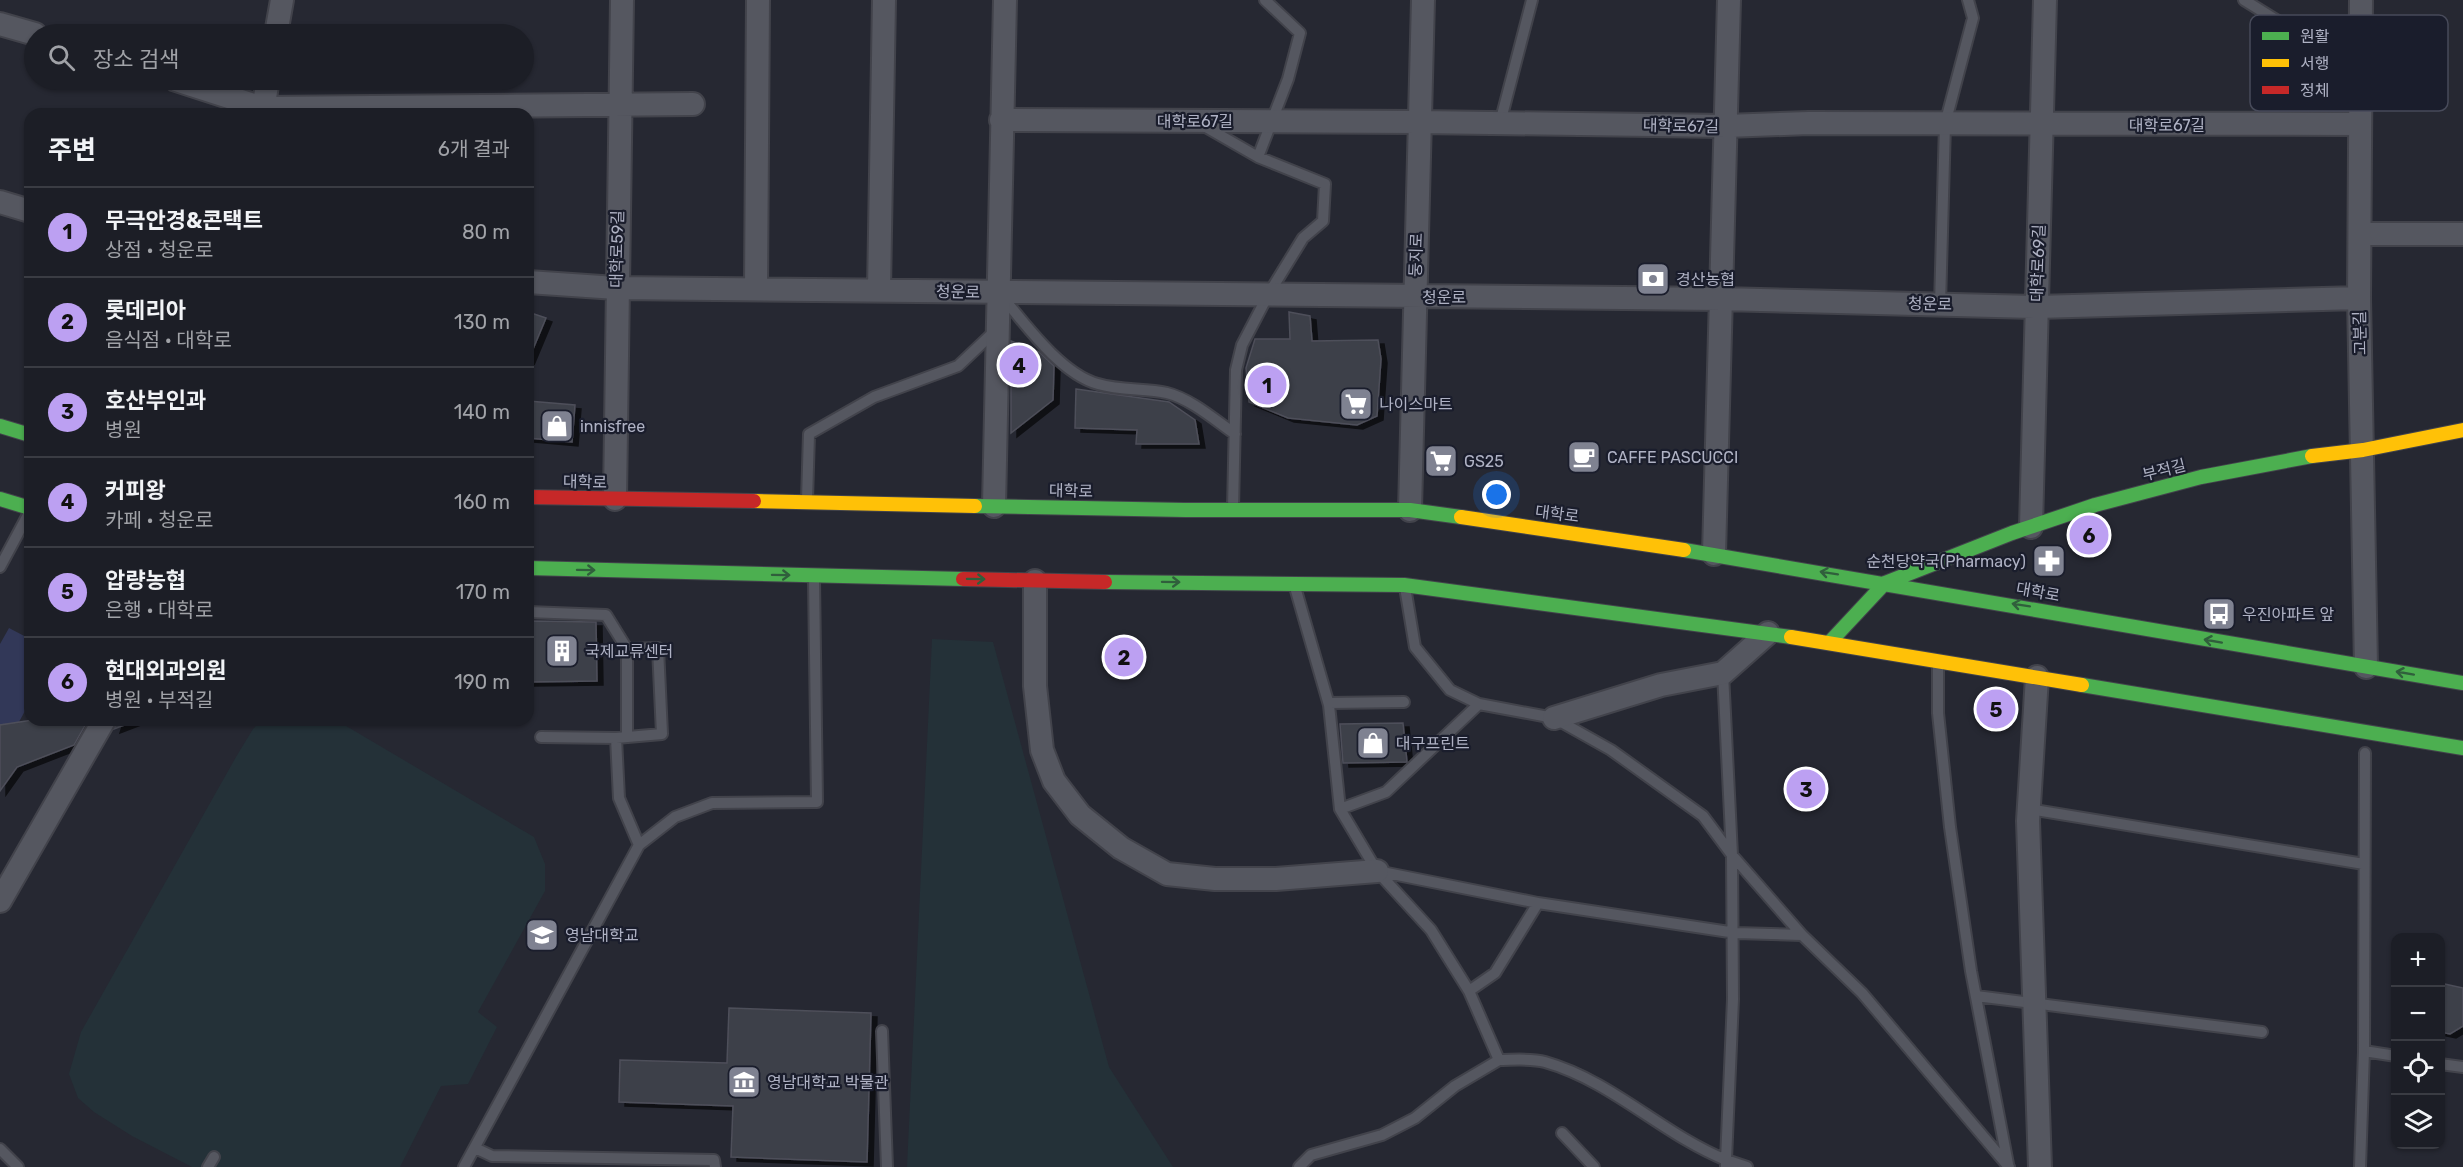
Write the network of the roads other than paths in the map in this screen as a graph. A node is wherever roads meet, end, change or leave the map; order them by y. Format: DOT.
graph roads {
  1 [pos="282,0"];
  2 [pos="622,0"];
  3 [pos="758,0"];
  4 [pos="884,0"];
  5 [pos="1005,0"];
  6 [pos="1265,0"];
  7 [pos="1423,0"];
  8 [pos="1532,0"];
  9 [pos="1729,0"];
  10 [pos="1968,0"];
  11 [pos="2045,0"];
  12 [pos="2244,0"];
  13 [pos="2361,0"];
  14 [pos="2268,15"];
  15 [pos="2361,15"];
  16 [pos="0,24"];
  17 [pos="278,24"];
  18 [pos="24,31"];
  19 [pos="204,90"];
  20 [pos="266,90"];
  21 [pos="693,104"];
  22 [pos="619,106"];
  23 [pos="255,108"];
  24 [pos="263,108"];
  25 [pos="477,108"];
  26 [pos="2360,111"];
  27 [pos="1001,120"];
  28 [pos="1196,121"];
  29 [pos="1272,121"];
  30 [pos="1419,122"];
  31 [pos="1500,123"];
  32 [pos="1945,124"];
  33 [pos="2360,124"];
  34 [pos="2043,125"];
  35 [pos="1726,126"];
  36 [pos="1258,157"];
  37 [pos="0,202"];
  38 [pos="24,209"];
  39 [pos="2360,234"];
  40 [pos="2463,234"];
  41 [pos="534,282"];
  42 [pos="616,288"];
  43 [pos="756,289"];
  44 [pos="879,290"];
  45 [pos="999,292"];
  46 [pos="1268,295"];
  47 [pos="1415,297"];
  48 [pos="2359,298"];
  49 [pos="1722,299"];
  50 [pos="1940,305"];
  51 [pos="2037,307"];
  52 [pos="998,329"];
  53 [pos="0,426"];
  54 [pos="2463,429"];
  55 [pos="24,433"];
  56 [pos="1234,434"];
  57 [pos="2363,450"];
  58 [pos="534,497"];
  59 [pos="615,499"];
  60 [pos="0,500"];
  61 [pos="807,502"];
  62 [pos="994,506"];
  63 [pos="24,507"];
  64 [pos="1233,509"];
  65 [pos="1410,510"];
  66 [pos="24,521"];
  67 [pos="2031,527"];
  68 [pos="1714,554"];
  69 [pos="0,567"];
  70 [pos="534,568"];
  71 [pos="814,575"];
  72 [pos="1035,581"];
  73 [pos="1885,583"];
  74 [pos="1295,584"];
  75 [pos="1404,585"];
  76 [pos="534,612"];
  77 [pos="1768,633"];
  78 [pos="1829,643"];
  79 [pos="627,649"];
  80 [pos="1938,660"];
  81 [pos="2366,667"];
  82 [pos="1723,672"];
  83 [pos="2037,677"];
  84 [pos="2463,683"];
  85 [pos="1404,702"];
  86 [pos="1329,703"];
  87 [pos="1479,704"];
  88 [pos="1554,718"];
  89 [pos="101,726"];
  90 [pos="541,737"];
  91 [pos="621,737"];
  92 [pos="2463,748"];
  93 [pos="2365,753"];
  94 [pos="1340,809"];
  95 [pos="2029,809"];
  96 [pos="639,845"];
  97 [pos="1732,855"];
  98 [pos="2364,864"];
  99 [pos="1377,871"];
  100 [pos="0,901"];
  101 [pos="1538,903"];
  102 [pos="1732,932"];
  103 [pos="1802,935"];
  104 [pos="1469,991"];
  105 [pos="1976,996"];
  106 [pos="2034,1002"];
  107 [pos="882,1031"];
  108 [pos="2262,1032"];
  109 [pos="2364,1051"];
  110 [pos="2391,1055"];
  111 [pos="1499,1060"];
  112 [pos="2445,1065"];
  113 [pos="2463,1067"];
  114 [pos="1562,1132"];
  115 [pos="475,1148"];
  116 [pos="0,1149"];
  117 [pos="1726,1164"];
  118 [pos="2008,1166"];
  119 [pos="18,1167"];
  120 [pos="464,1167"];
  121 [pos="715,1167"];
  122 [pos="887,1167"];
  123 [pos="1299,1167"];
  124 [pos="1594,1167"];
  125 [pos="1747,1167"];
  126 [pos="2040,1167"];
  127 [pos="2360,1167"];
  1 -- 17 [label="street"];
  2 -- 22 [label="street, 대학로59길"];
  3 -- 43 [label="street"];
  4 -- 44 [label="street"];
  5 -- 27 [label="street"];
  6 -- 29 [label="lane"];
  7 -- 30 [label="street, 둥지로"];
  8 -- 31 [label="lane"];
  9 -- 35 [label="street"];
  10 -- 32 [label="lane"];
  11 -- 34 [label="street, 대학로69길"];
  12 -- 14 [label="lane"];
  13 -- 15 [label="street, 고분길"];
  16 -- 18 [label="street"];
  19 -- 23 [label="street"];
  20 -- 24 [label="street"];
  21 -- 22 [label="street"];
  22 -- 25 [label="street"];
  22 -- 42 [label="street, 대학로59길"];
  26 -- 33 [label="street, 고분길"];
  27 -- 28 [label="street, 대학로67길"];
  27 -- 45 [label="street"];
  28 -- 29 [label="street, 대학로67길"];
  28 -- 36 [label="lane"];
  29 -- 30 [label="street, 대학로67길"];
  29 -- 36 [label="lane"];
  30 -- 31 [label="street, 대학로67길"];
  30 -- 47 [label="street, 둥지로"];
  31 -- 35 [label="street, 대학로67길"];
  32 -- 34 [label="street, 대학로67길"];
  32 -- 35 [label="street, 대학로67길"];
  32 -- 50 [label="lane"];
  33 -- 34 [label="street, 대학로67길"];
  33 -- 39 [label="street, 고분길"];
  34 -- 51 [label="street, 대학로69길"];
  35 -- 49 [label="street"];
  36 -- 46 [label="lane"];
  37 -- 38 [label="street"];
  39 -- 40 [label="street"];
  39 -- 48 [label="street, 고분길"];
  41 -- 42 [label="street, 청운로"];
  42 -- 43 [label="street, 청운로"];
  42 -- 59 [label="street, 대학로59길"];
  43 -- 44 [label="street, 청운로"];
  44 -- 45 [label="street, 청운로"];
  45 -- 46 [label="street, 청운로"];
  45 -- 52 [label="street"];
  45 -- 56 [label="lane"];
  46 -- 47 [label="street, 청운로"];
  46 -- 56 [label="lane"];
  47 -- 49 [label="street, 청운로"];
  47 -- 65 [label="street, 둥지로"];
  48 -- 51 [label="street, 청운로"];
  48 -- 57 [label="street, 고분길"];
  49 -- 50 [label="street, 청운로"];
  49 -- 68 [label="street"];
  50 -- 51 [label="street, 청운로"];
  51 -- 67 [label="street, 대학로69길"];
  52 -- 61 [label="lane"];
  52 -- 62 [label="street"];
  53 -- 55 [label="main road"];
  54 -- 57 [label="main road, 부적길"];
  56 -- 64 [label="lane"];
  57 -- 67 [label="main road, 부적길"];
  57 -- 81 [label="street, 고분길"];
  58 -- 59 [label="main road, 대학로"];
  59 -- 61 [label="main road, 대학로"];
  60 -- 63 [label="main road"];
  61 -- 62 [label="main road, 대학로"];
  62 -- 64 [label="main road, 대학로"];
  64 -- 65 [label="main road, 대학로"];
  65 -- 68 [label="main road, 대학로"];
  66 -- 69 [label="lane"];
  67 -- 73 [label="main road, 부적길"];
  73 -- 68 [label="main road, 대학로, one-way"];
  70 -- 71 [label="main road, one-way"];
  71 -- 72 [label="main road, one-way"];
  71 -- 96 [label="lane"];
  72 -- 74 [label="main road, one-way"];
  72 -- 99 [label="street"];
  73 -- 78 [label="main road"];
  81 -- 73 [label="main road, 대학로, one-way"];
  74 -- 75 [label="main road"];
  74 -- 86 [label="lane"];
  75 -- 77 [label="main road"];
  75 -- 87 [label="lane"];
  76 -- 79 [label="lane"];
  77 -- 78 [label="main road"];
  77 -- 82 [label="street"];
  78 -- 80 [label="main road"];
  79 -- 91 [label="lane"];
  79 -- 91 [label="lane"];
  80 -- 83 [label="main road"];
  80 -- 105 [label="lane"];
  84 -- 81 [label="main road, 대학로, one-way"];
  82 -- 88 [label="street"];
  82 -- 97 [label="lane"];
  83 -- 92 [label="main road"];
  83 -- 95 [label="street"];
  85 -- 86 [label="lane"];
  86 -- 94 [label="lane"];
  87 -- 88 [label="lane"];
  87 -- 94 [label="lane"];
  88 -- 97 [label="lane"];
  89 -- 100 [label="street"];
  90 -- 91 [label="lane"];
  91 -- 96 [label="lane"];
  93 -- 98 [label="lane"];
  94 -- 99 [label="lane"];
  95 -- 98 [label="lane"];
  95 -- 106 [label="street"];
  96 -- 115 [label="lane"];
  97 -- 102 [label="lane"];
  97 -- 103 [label="lane"];
  98 -- 109 [label="lane"];
  99 -- 101 [label="lane"];
  99 -- 104 [label="lane"];
  101 -- 102 [label="lane"];
  101 -- 104 [label="lane"];
  102 -- 103 [label="lane"];
  102 -- 117 [label="lane"];
  103 -- 118 [label="lane"];
  104 -- 111 [label="lane"];
  105 -- 106 [label="lane"];
  105 -- 118 [label="lane"];
  106 -- 108 [label="lane"];
  106 -- 126 [label="street"];
  107 -- 122 [label="lane"];
  109 -- 110 [label="lane"];
  109 -- 127 [label="lane"];
  111 -- 117 [label="lane"];
  111 -- 123 [label="lane"];
  112 -- 113 [label="lane"];
  114 -- 124 [label="lane"];
  115 -- 120 [label="lane"];
  115 -- 121 [label="lane"];
  116 -- 119 [label="lane"];
  117 -- 125 [label="lane"];
}
